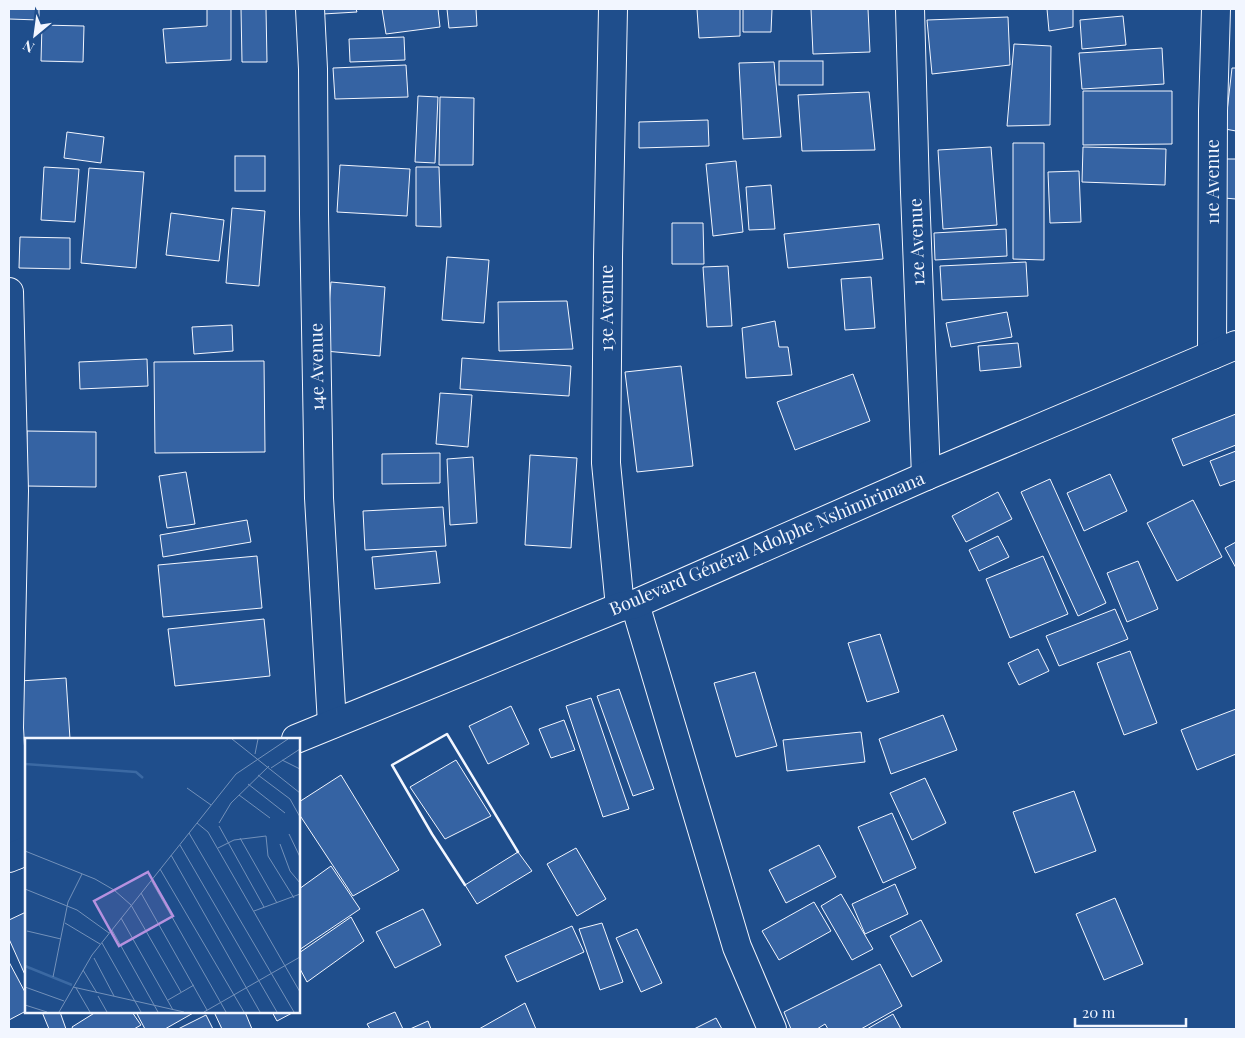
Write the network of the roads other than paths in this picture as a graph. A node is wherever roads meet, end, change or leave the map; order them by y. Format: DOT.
graph roads {
  1 [pos="310,9"];
  2 [pos="613,9"];
  3 [pos="910,9"];
  4 [pos="1216,9"];
  5 [pos="9,292"];
  6 [pos="1224,350"];
  7 [pos="926,476"];
  8 [pos="627,605"];
  9 [pos="332,724"];
  10 [pos="298,738"];
  11 [pos="17,855"];
  12 [pos="772,1029"];
  1 -- 9 [label="street, 14e Avenue"];
  2 -- 8 [label="street, 13e Avenue"];
  3 -- 7 [label="street, 12e Avenue"];
  4 -- 6 [label="street, 11e Avenue"];
  5 -- 11 [label="street"];
  6 -- 7 [label="street, Boulevard Général Adolphe Nshimirimana"];
  7 -- 8 [label="street, Boulevard Général Adolphe Nshimirimana"];
  8 -- 9 [label="street, Boulevard Général Adolphe Nshimirimana"];
  8 -- 12 [label="street, 13e Avenue"];
  9 -- 10 [label="street, Boulevard Général Adolphe Nshimirimana"];
}
